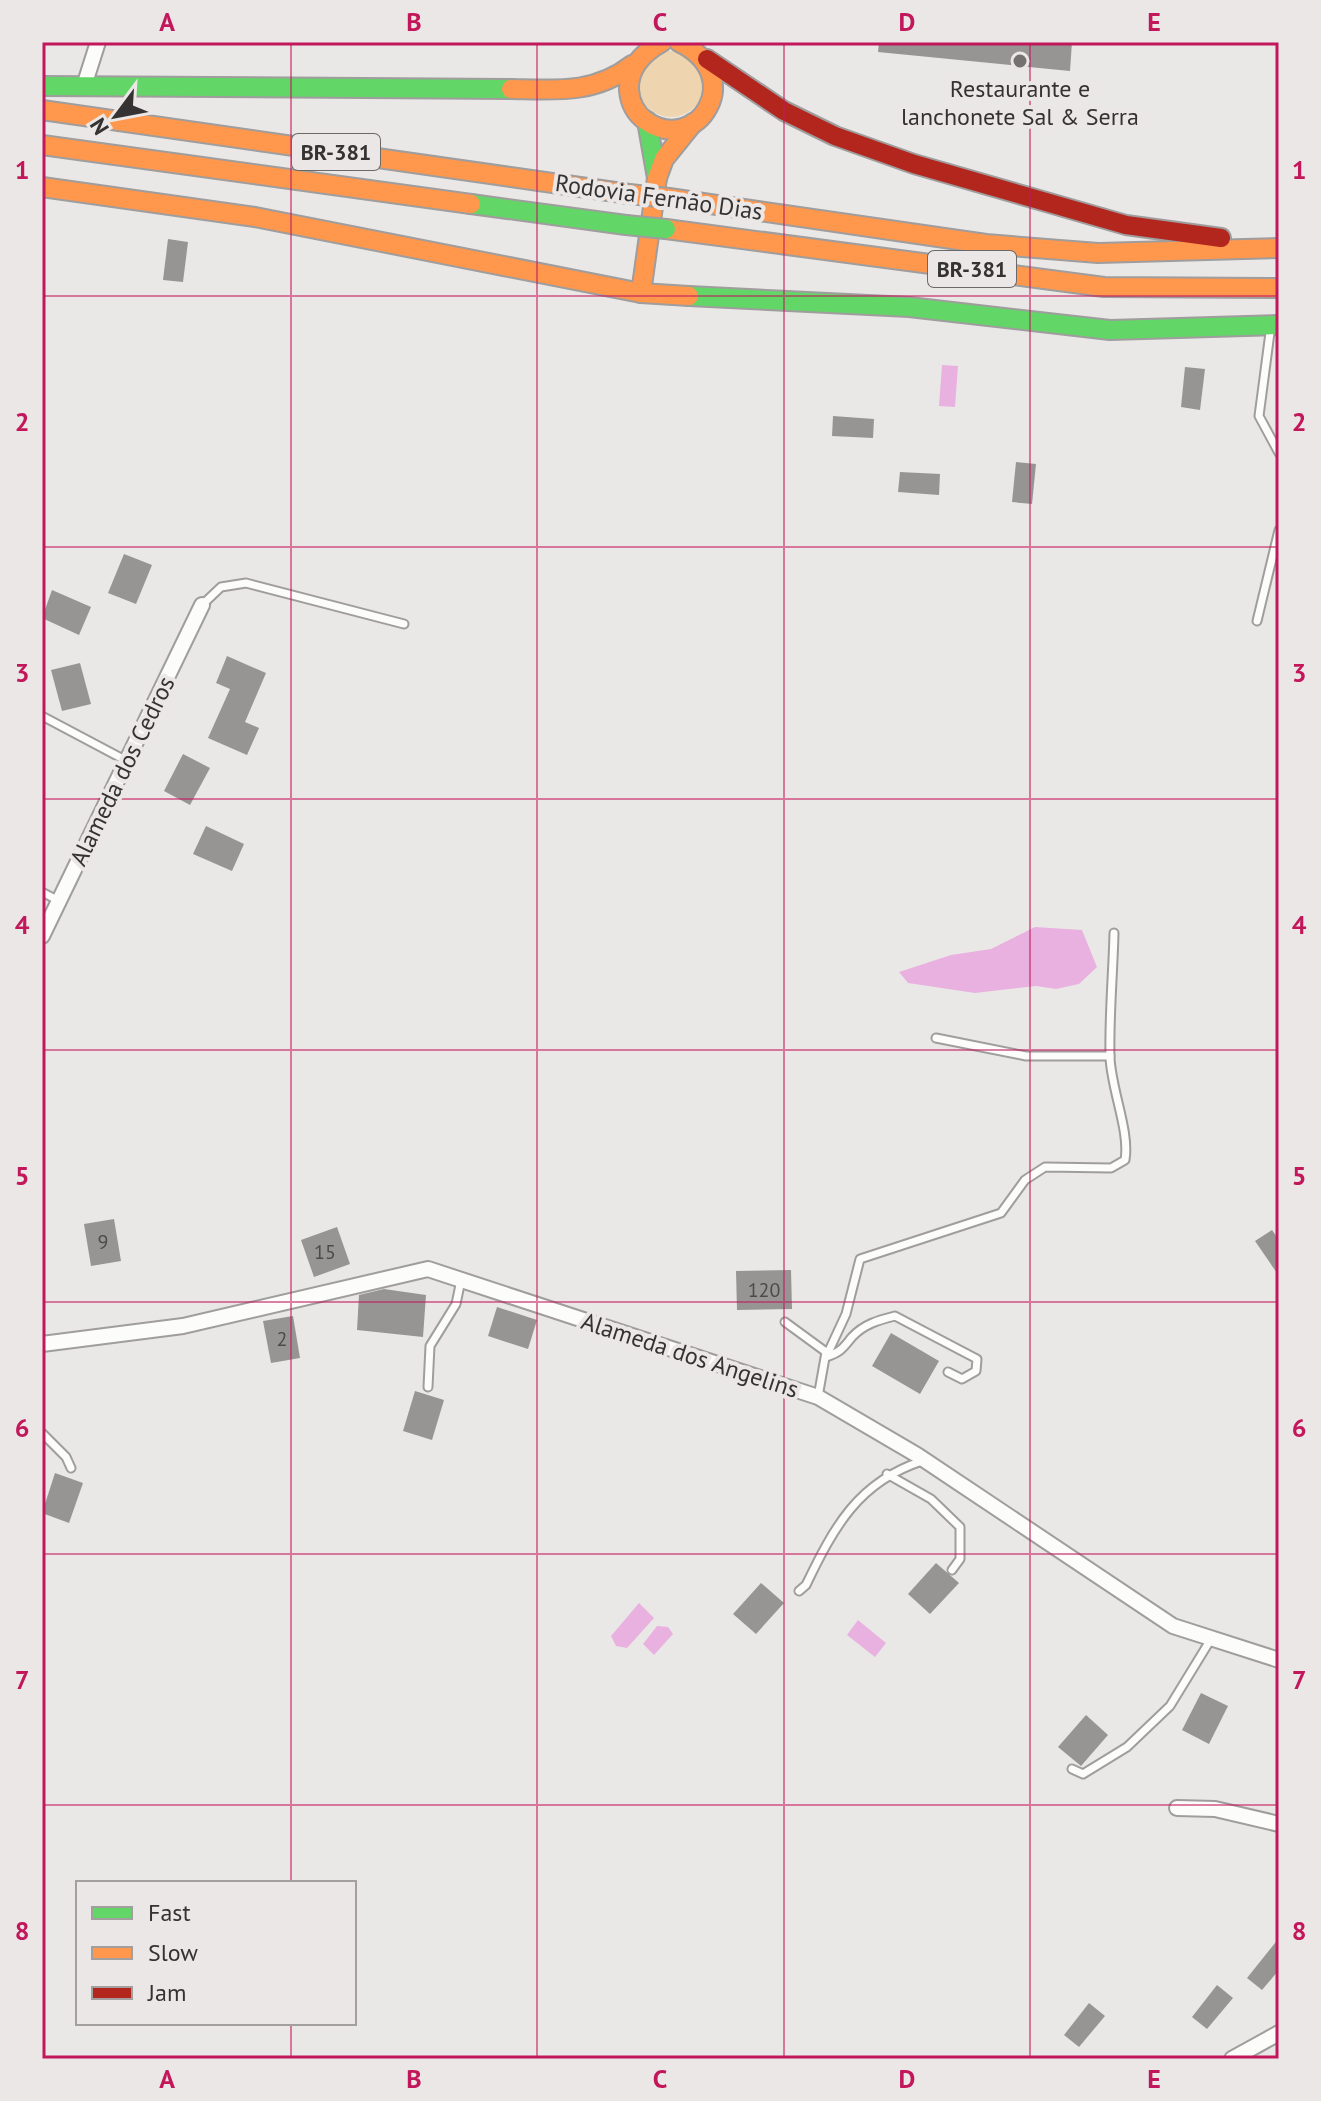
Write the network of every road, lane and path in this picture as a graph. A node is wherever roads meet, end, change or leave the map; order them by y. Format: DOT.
graph roads {
  1 [pos="98,42"];
  2 [pos="654,43"];
  3 [pos="685,43"];
  4 [pos="707,59"];
  5 [pos="632,65"];
  6 [pos="42,86"];
  7 [pos="84,86"];
  8 [pos="42,110"];
  9 [pos="647,121"];
  10 [pos="693,123"];
  11 [pos="42,145"];
  12 [pos="657,178"];
  13 [pos="42,187"];
  14 [pos="1279,247"];
  15 [pos="1279,288"];
  16 [pos="641,293"];
  17 [pos="1275,325"];
  18 [pos="1279,453"];
  19 [pos="1279,530"];
  20 [pos="202,605"];
  21 [pos="1257,621"];
  22 [pos="404,624"];
  23 [pos="42,716"];
  24 [pos="127,761"];
  25 [pos="42,892"];
  26 [pos="59,901"];
  27 [pos="1114,933"];
  28 [pos="42,936"];
  29 [pos="936,1038"];
  30 [pos="1110,1056"];
  31 [pos="461,1280"];
  32 [pos="785,1322"];
  33 [pos="42,1344"];
  34 [pos="826,1357"];
  35 [pos="948,1372"];
  36 [pos="428,1387"];
  37 [pos="818,1397"];
  38 [pos="42,1433"];
  39 [pos="924,1460"];
  40 [pos="71,1468"];
  41 [pos="887,1474"];
  42 [pos="952,1570"];
  43 [pos="799,1591"];
  44 [pos="1211,1638"];
  45 [pos="1279,1660"];
  46 [pos="1072,1769"];
  47 [pos="1177,1808"];
  48 [pos="1279,1824"];
  49 [pos="1279,2033"];
  50 [pos="1232,2059"];
  1 -- 7 [label="street"];
  2 -- 5 [label="main road"];
  3 -- 4 [label="main road"];
  4 -- 10 [label="main road"];
  4 -- 14 [label="main road"];
  5 -- 7 [label="main road"];
  5 -- 9 [label="main road"];
  6 -- 7 [label="main road"];
  8 -- 14 [label="main road, Rodovia Fernão Dias / BR-381, bridge"];
  9 -- 10 [label="main road"];
  9 -- 12 [label="main road"];
  10 -- 12 [label="main road"];
  11 -- 15 [label="main road, Rodovia Fernão Dias / BR-381, bridge"];
  12 -- 16 [label="main road"];
  13 -- 16 [label="main road, BR-381"];
  16 -- 17 [label="main road, BR-381"];
  17 -- 18 [label="lane"];
  19 -- 21 [label="lane"];
  20 -- 22 [label="lane"];
  20 -- 24 [label="street, Alameda dos Cedros"];
  23 -- 24 [label="lane"];
  24 -- 26 [label="street, Alameda dos Cedros"];
  25 -- 26 [label="lane"];
  26 -- 28 [label="street, Alameda dos Cedros"];
  27 -- 30 [label="lane"];
  29 -- 30 [label="lane"];
  30 -- 34 [label="lane"];
  31 -- 33 [label="street, Alameda dos Angelins"];
  31 -- 36 [label="lane"];
  31 -- 37 [label="street, Alameda dos Angelins"];
  32 -- 34 [label="lane"];
  34 -- 35 [label="lane"];
  34 -- 37 [label="lane"];
  37 -- 39 [label="street, Alameda dos Angelins"];
  38 -- 40 [label="lane"];
  39 -- 41 [label="lane"];
  39 -- 44 [label="street, Alameda dos Angelins"];
  41 -- 42 [label="lane"];
  41 -- 43 [label="lane"];
  44 -- 45 [label="street, Alameda dos Angelins"];
  44 -- 46 [label="lane"];
  47 -- 48 [label="street"];
  49 -- 50 [label="street"];
}
